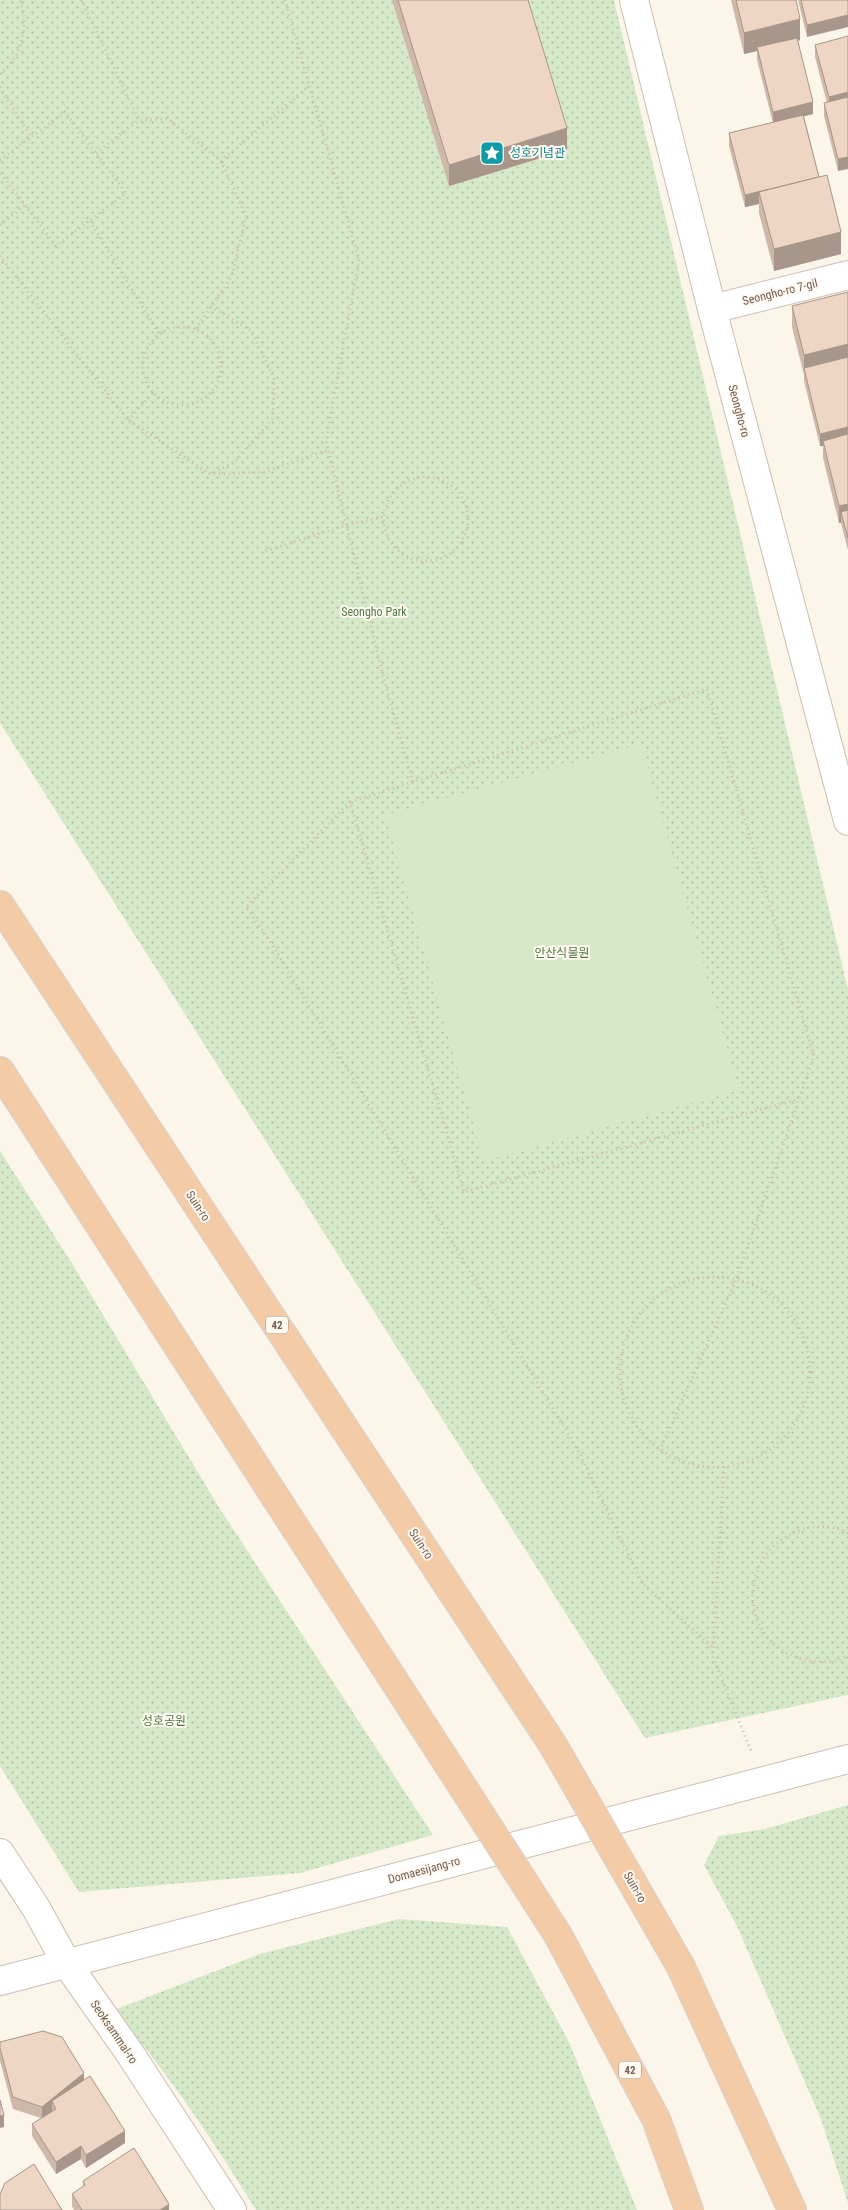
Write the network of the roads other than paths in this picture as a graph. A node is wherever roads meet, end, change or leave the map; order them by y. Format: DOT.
graph roads {
  1 [pos="634,0"];
  2 [pos="848,275"];
  3 [pos="712,309"];
  4 [pos="844,786"];
  5 [pos="848,821"];
  6 [pos="0,905"];
  7 [pos="0,1071"];
  8 [pos="848,1759"];
  9 [pos="0,1853"];
  10 [pos="67,1964"];
  11 [pos="0,1981"];
  12 [pos="232,2210"];
  13 [pos="689,2210"];
  14 [pos="792,2210"];
  1 -- 3 [label="street, Seongho-ro"];
  2 -- 3 [label="street, Seongho-ro 7-gil"];
  3 -- 4 [label="street, Seongho-ro"];
  4 -- 5 [label="street, Seongho-ro"];
  6 -- 14 [label="highway, Suin-ro / 42, bridge"];
  7 -- 13 [label="highway, 42, bridge"];
  8 -- 10 [label="street, Domaesijang-ro"];
  9 -- 10 [label="street, Seoksammal-ro"];
  10 -- 11 [label="street, Domaesijang-ro"];
  10 -- 12 [label="street, Seoksammal-ro"];
}
